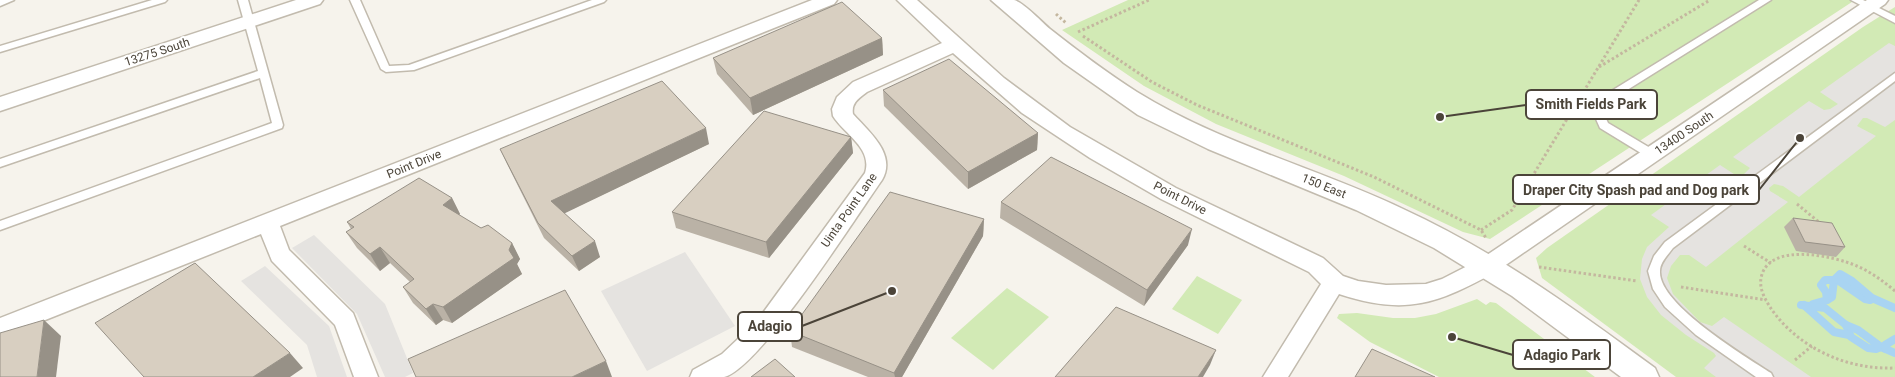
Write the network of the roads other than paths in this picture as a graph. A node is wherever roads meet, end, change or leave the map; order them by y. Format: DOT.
graph roads {
  1 [pos="9,0"];
  2 [pos="162,0"];
  3 [pos="243,0"];
  4 [pos="314,0"];
  5 [pos="355,0"];
  6 [pos="601,0"];
  7 [pos="828,0"];
  8 [pos="906,0"];
  9 [pos="1002,0"];
  10 [pos="1766,0"];
  11 [pos="1868,2"];
  12 [pos="0,3"];
  13 [pos="1895,20"];
  14 [pos="250,22"];
  15 [pos="956,45"];
  16 [pos="0,49"];
  17 [pos="264,73"];
  18 [pos="1895,76"];
  19 [pos="0,104"];
  20 [pos="1653,155"];
  21 [pos="0,163"];
  22 [pos="267,222"];
  23 [pos="0,226"];
  24 [pos="1489,265"];
  25 [pos="1334,282"];
  26 [pos="0,328"];
  27 [pos="366,377"];
  28 [pos="702,377"];
  29 [pos="1275,377"];
  30 [pos="1644,377"];
  31 [pos="1766,377"];
  1 -- 12 [label="lane"];
  2 -- 16 [label="lane"];
  3 -- 14 [label="lane"];
  4 -- 14 [label="street, 13275 South"];
  5 -- 6 [label="lane"];
  7 -- 22 [label="street, Point Drive"];
  8 -- 15 [label="street, Point Drive"];
  9 -- 24 [label="street, 150 East"];
  10 -- 20 [label="lane"];
  11 -- 13 [label="lane"];
  11 -- 20 [label="street, 13400 South"];
  14 -- 17 [label="lane"];
  14 -- 19 [label="street, 13275 South"];
  15 -- 25 [label="street, Point Drive"];
  15 -- 28 [label="street, Uinta Point Lane"];
  17 -- 21 [label="lane"];
  17 -- 23 [label="lane"];
  18 -- 31 [label="lane"];
  20 -- 24 [label="street, 13400 South"];
  22 -- 26 [label="street, Point Drive"];
  22 -- 27 [label="street"];
  24 -- 25 [label="street, Point Drive"];
  24 -- 30 [label="street, 150 East"];
  25 -- 29 [label="street"];
}
